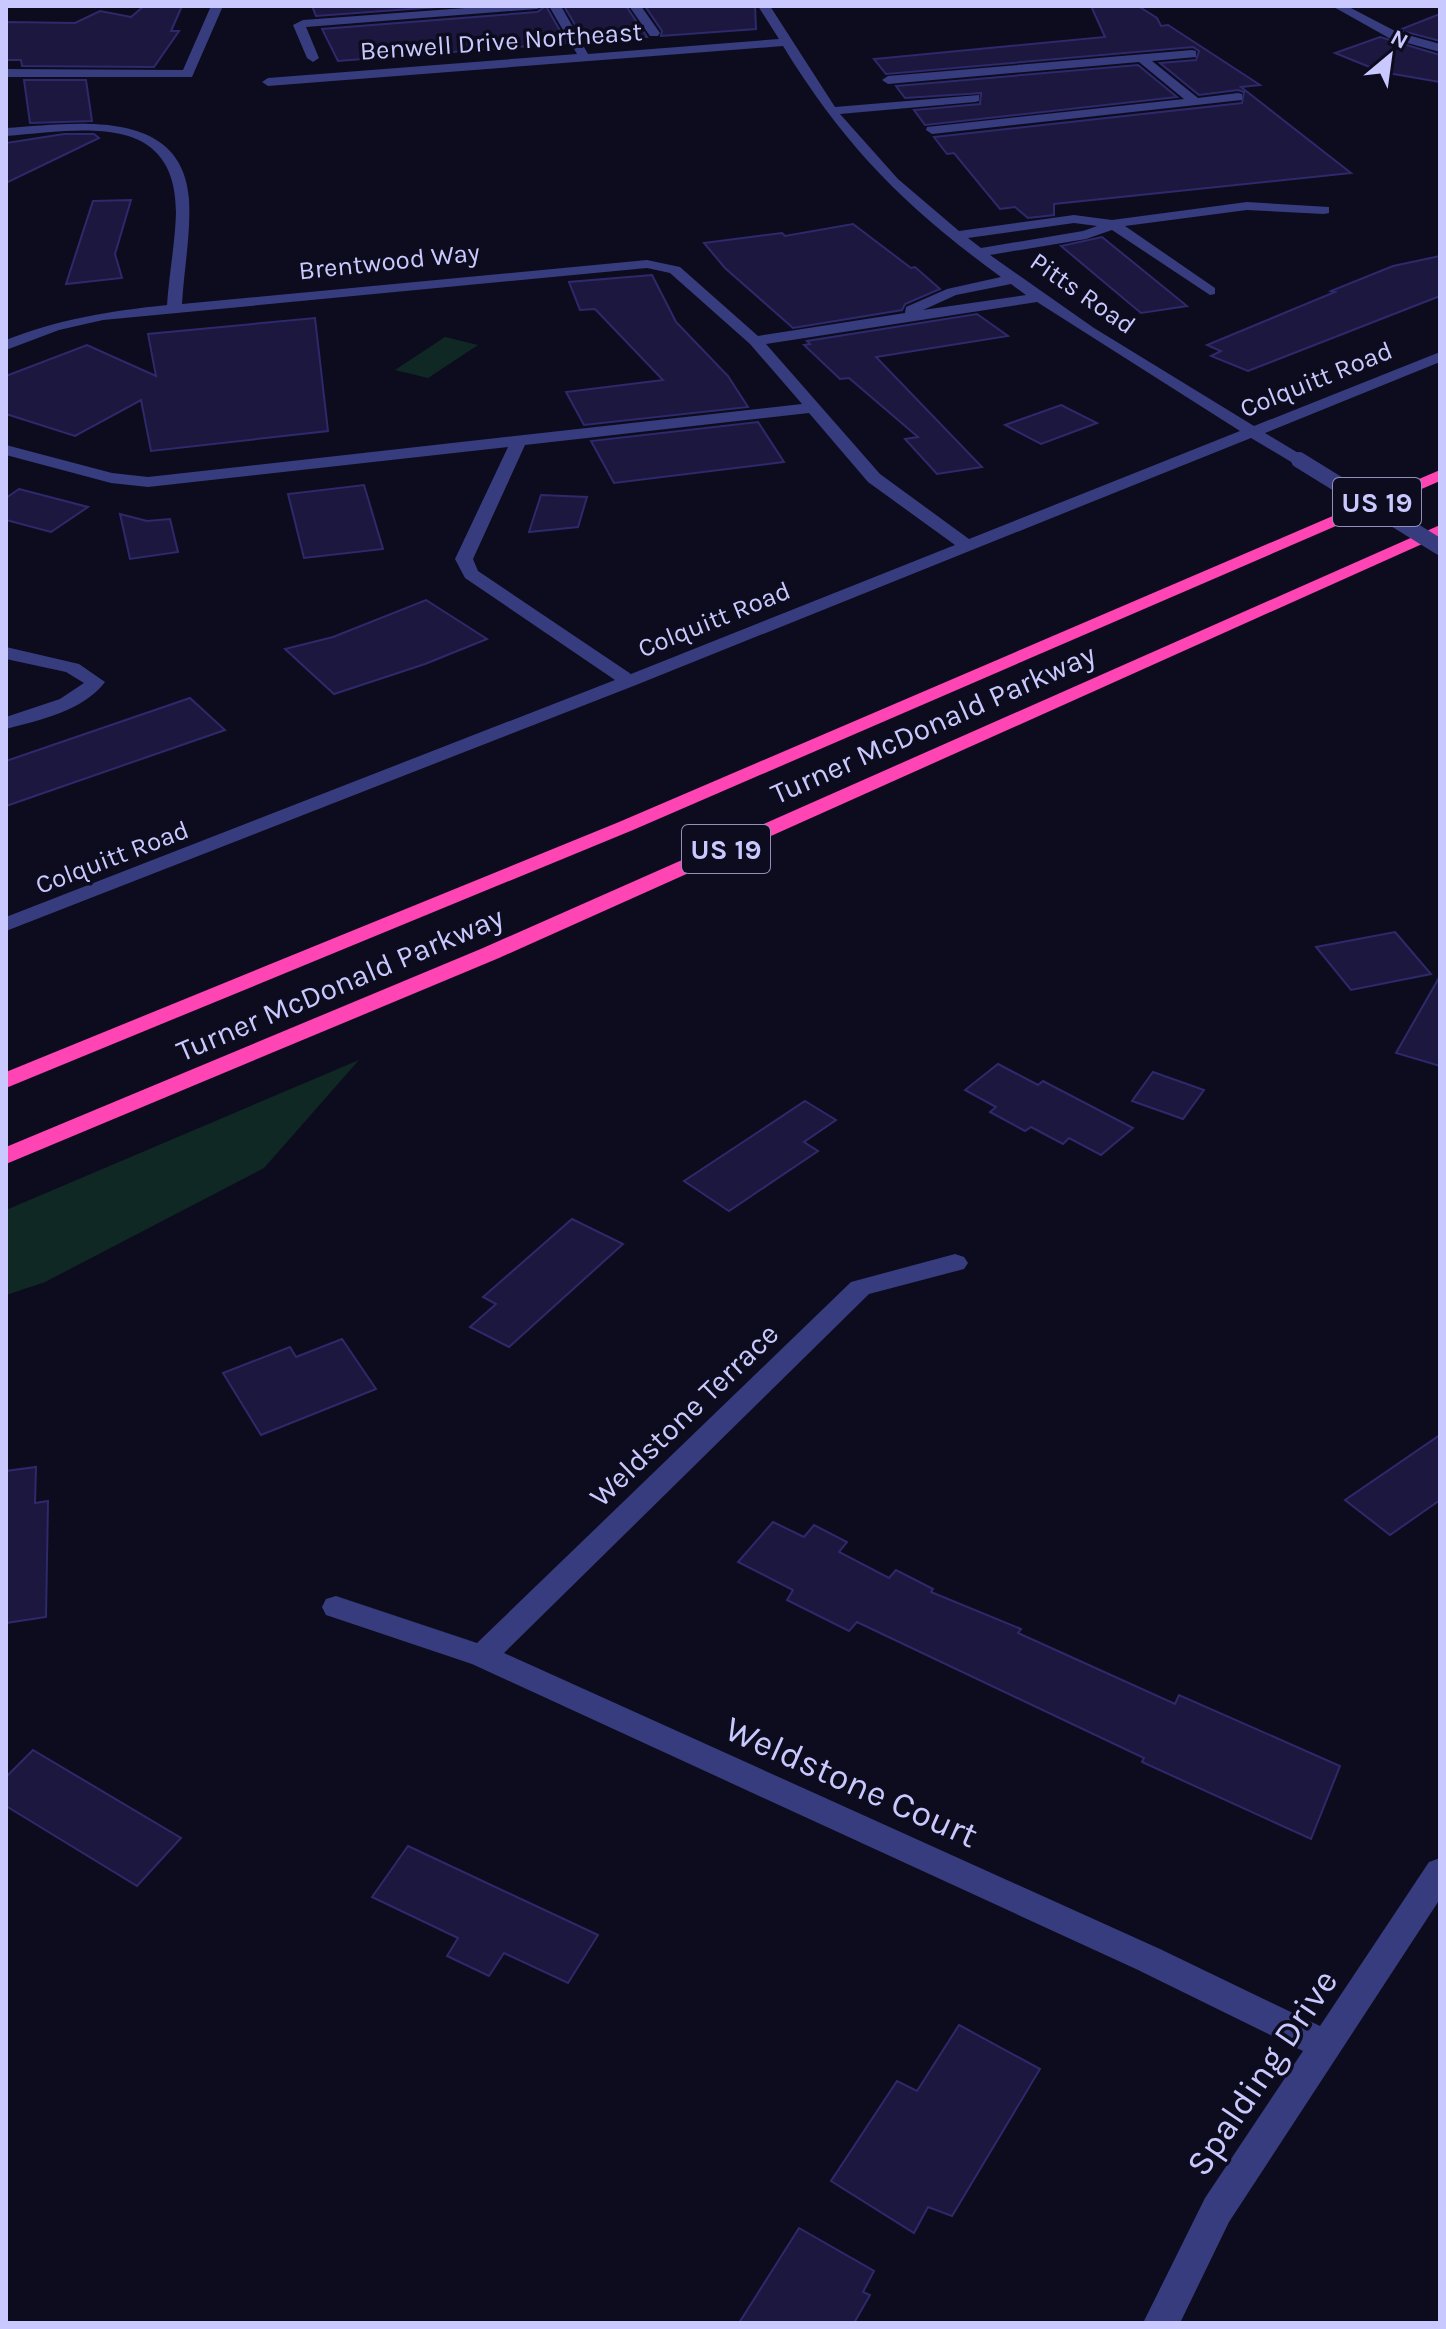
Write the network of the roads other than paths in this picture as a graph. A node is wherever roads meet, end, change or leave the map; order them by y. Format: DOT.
graph roads {
  1 [pos="217,6"];
  2 [pos="537,6"];
  3 [pos="555,6"];
  4 [pos="635,6"];
  5 [pos="764,6"];
  6 [pos="1338,6"];
  7 [pos="654,33"];
  8 [pos="785,42"];
  9 [pos="1440,48"];
  10 [pos="1192,54"];
  11 [pos="584,57"];
  12 [pos="313,58"];
  13 [pos="1141,58"];
  14 [pos="6,73"];
  15 [pos="952,74"];
  16 [pos="888,80"];
  17 [pos="268,82"];
  18 [pos="1238,97"];
  19 [pos="1194,101"];
  20 [pos="986,110"];
  21 [pos="832,111"];
  22 [pos="932,130"];
  23 [pos="6,132"];
  24 [pos="1324,210"];
  25 [pos="1112,224"];
  26 [pos="959,235"];
  27 [pos="981,252"];
  28 [pos="1016,278"];
  29 [pos="1210,291"];
  30 [pos="1042,297"];
  31 [pos="174,309"];
  32 [pos="899,316"];
  33 [pos="755,341"];
  34 [pos="7,343"];
  35 [pos="1440,357"];
  36 [pos="812,408"];
  37 [pos="1253,432"];
  38 [pos="519,440"];
  39 [pos="6,450"];
  40 [pos="1440,475"];
  41 [pos="1440,530"];
  42 [pos="968,546"];
  43 [pos="1440,547"];
  44 [pos="6,653"];
  45 [pos="629,681"];
  46 [pos="6,723"];
  47 [pos="6,925"];
  48 [pos="6,1081"];
  49 [pos="6,1156"];
  50 [pos="955,1263"];
  51 [pos="336,1607"];
  52 [pos="482,1656"];
  53 [pos="1440,1872"];
  54 [pos="1327,2046"];
  55 [pos="1161,2323"];
  1 -- 14 [label="street"];
  2 -- 12 [label="street"];
  3 -- 11 [label="street"];
  4 -- 7 [label="street"];
  5 -- 8 [label="street, Pitts Road"];
  6 -- 9 [label="street"];
  8 -- 11 [label="street, Benwell Drive Northeast"];
  8 -- 21 [label="street, Pitts Road"];
  10 -- 13 [label="street"];
  11 -- 17 [label="street, Benwell Drive Northeast"];
  13 -- 15 [label="street"];
  13 -- 19 [label="street"];
  15 -- 16 [label="street"];
  15 -- 20 [label="street"];
  18 -- 19 [label="street"];
  19 -- 20 [label="street"];
  20 -- 21 [label="street"];
  20 -- 22 [label="street"];
  21 -- 26 [label="street, Pitts Road"];
  23 -- 31 [label="street"];
  24 -- 25 [label="street"];
  25 -- 26 [label="street"];
  25 -- 27 [label="street"];
  25 -- 29 [label="street"];
  26 -- 27 [label="street, Pitts Road"];
  27 -- 28 [label="street, Pitts Road"];
  28 -- 30 [label="street, Pitts Road"];
  28 -- 32 [label="street"];
  30 -- 32 [label="street"];
  30 -- 37 [label="street, Pitts Road"];
  31 -- 33 [label="street, Brentwood Way"];
  31 -- 34 [label="street, Brentwood Way"];
  32 -- 33 [label="street"];
  33 -- 36 [label="street, Brentwood Way"];
  35 -- 37 [label="street, Colquitt Road"];
  36 -- 38 [label="street"];
  36 -- 42 [label="street, Brentwood Way"];
  37 -- 42 [label="street, Colquitt Road"];
  37 -- 43 [label="street, Pitts Road, bridge"];
  38 -- 39 [label="street"];
  38 -- 45 [label="street"];
  40 -- 48 [label="highway, Turner McDonald Parkway / US 19"];
  41 -- 49 [label="highway, Turner McDonald Parkway / US 19"];
  42 -- 45 [label="street, Colquitt Road"];
  44 -- 46 [label="street"];
  45 -- 47 [label="street, Colquitt Road"];
  50 -- 52 [label="street, Weldstone Terrace"];
  51 -- 52 [label="street, Weldstone Court"];
  52 -- 54 [label="street, Weldstone Court"];
  53 -- 54 [label="street, Spalding Drive"];
  54 -- 55 [label="street, Spalding Drive"];
}
